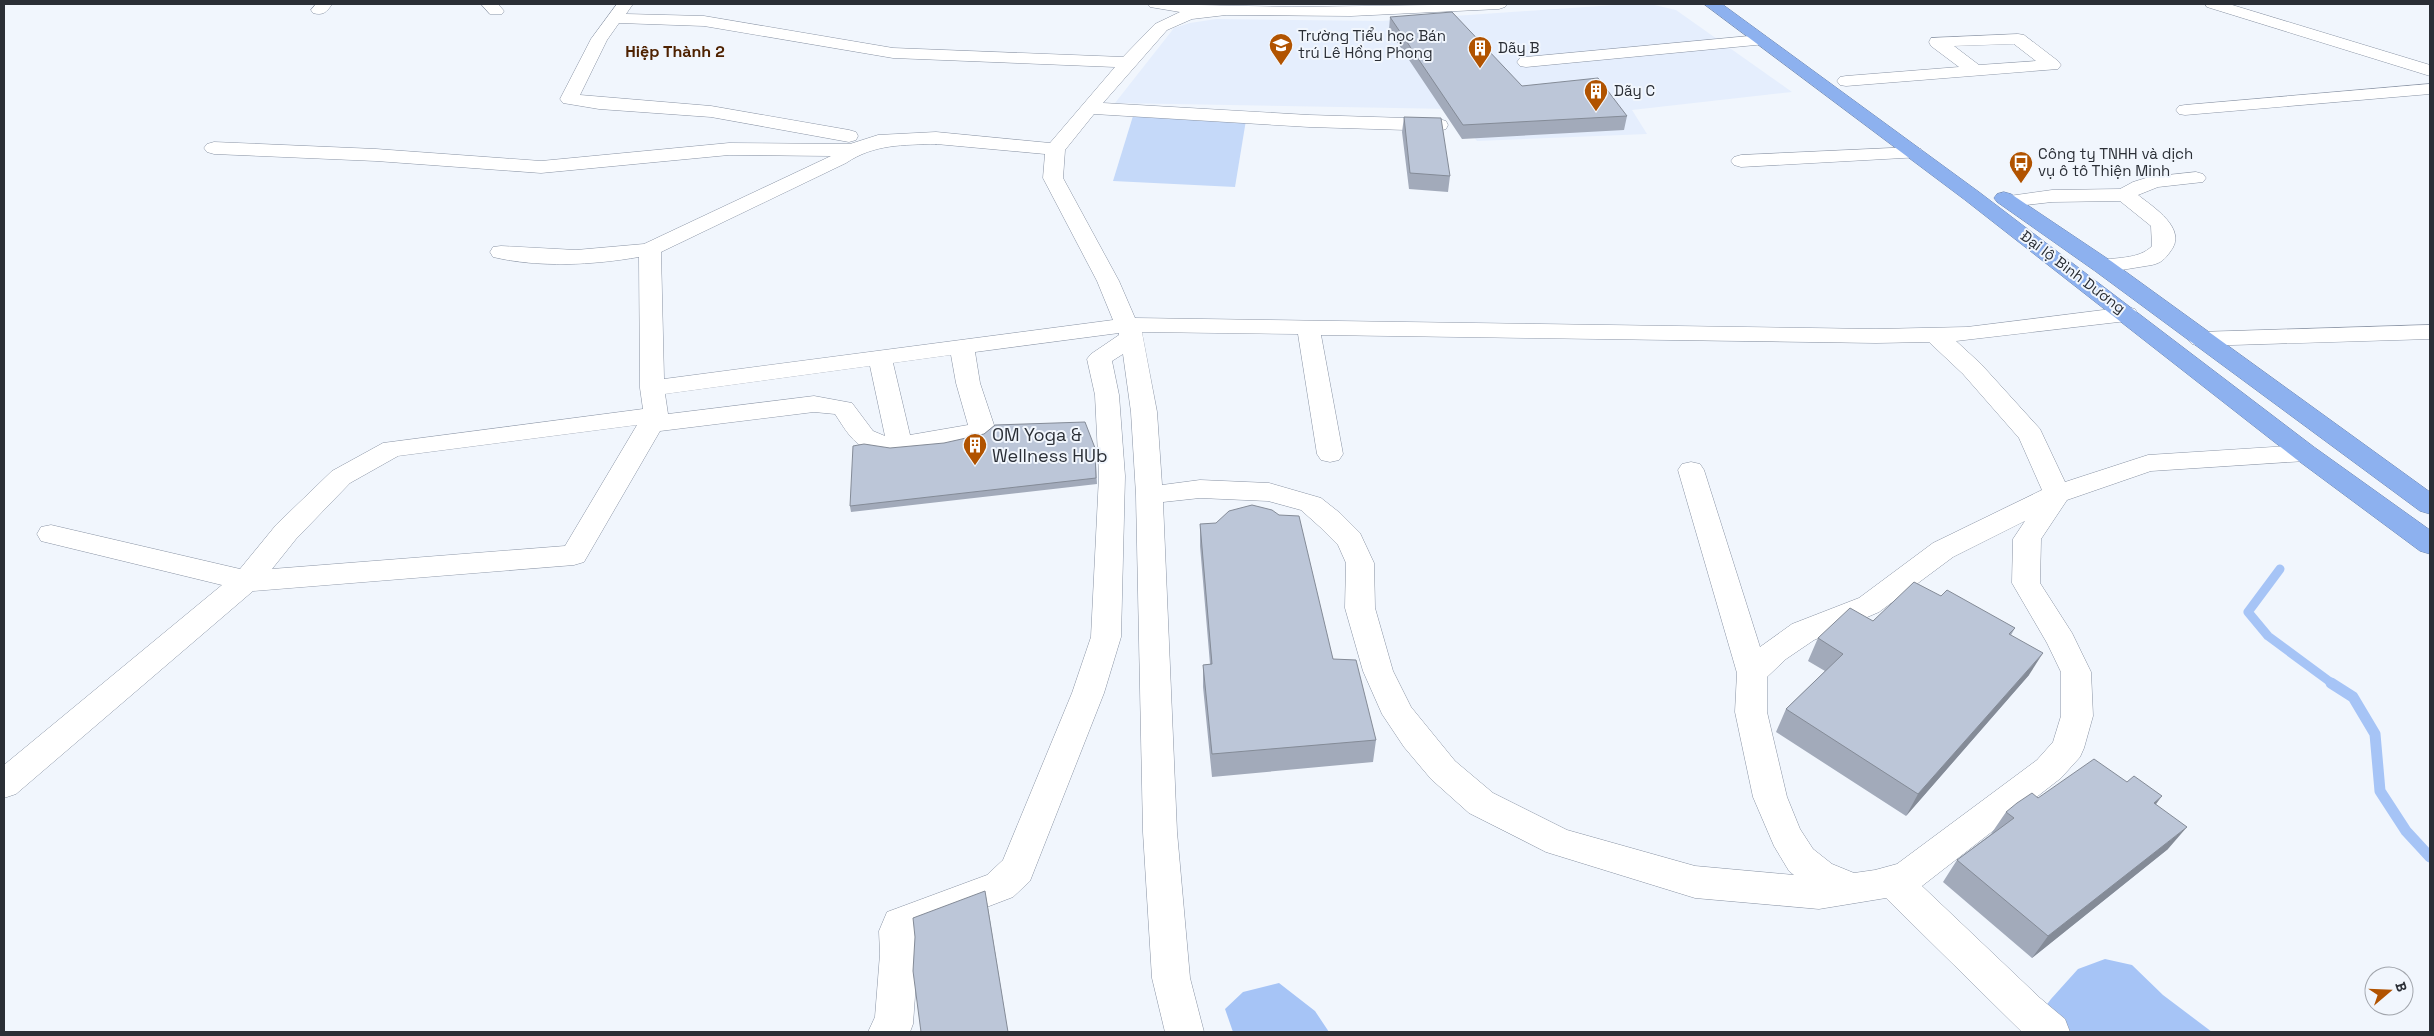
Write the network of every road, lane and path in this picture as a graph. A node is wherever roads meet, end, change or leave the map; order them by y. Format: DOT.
graph roads {
  1 [pos="1165,4"];
  2 [pos="1499,4"];
  3 [pos="1712,4"];
  4 [pos="1741,4"];
  5 [pos="2213,4"];
  6 [pos="1433,6"];
  7 [pos="1228,10"];
  8 [pos="620,11"];
  9 [pos="1760,40"];
  10 [pos="1128,62"];
  11 [pos="1526,62"];
  12 [pos="1974,70"];
  13 [pos="2430,72"];
  14 [pos="1846,81"];
  15 [pos="2430,89"];
  16 [pos="1090,108"];
  17 [pos="2185,110"];
  18 [pos="1439,124"];
  19 [pos="878,141"];
  20 [pos="214,148"];
  21 [pos="1055,149"];
  22 [pos="852,150"];
  23 [pos="1914,153"];
  24 [pos="1741,161"];
  25 [pos="2196,178"];
  26 [pos="2125,195"];
  27 [pos="2009,201"];
  28 [pos="650,249"];
  29 [pos="501,252"];
  30 [pos="2103,266"];
  31 [pos="2127,314"];
  32 [pos="1308,328"];
  33 [pos="1129,331"];
  34 [pos="2430,332"];
  35 [pos="1935,334"];
  36 [pos="2200,338"];
  37 [pos="962,347"];
  38 [pos="880,358"];
  39 [pos="652,388"];
  40 [pos="653,420"];
  41 [pos="899,444"];
  42 [pos="2305,453"];
  43 [pos="1330,454"];
  44 [pos="1691,470"];
  45 [pos="2058,494"];
  46 [pos="1149,495"];
  47 [pos="2430,505"];
  48 [pos="51,534"];
  49 [pos="2430,544"];
  50 [pos="246,581"];
  51 [pos="1752,673"];
  52 [pos="4,784"];
  53 [pos="1892,881"];
  54 [pos="1853,889"];
  55 [pos="2038,1021"];
  56 [pos="886,1032"];
  57 [pos="1184,1032"];
  1 -- 7 [label="street"];
  2 -- 6 [label="street"];
  3 -- 9 [label="highway, Đại lộ Bình Dương"];
  4 -- 14 [label="highway, Đại lộ Bình Dương"];
  5 -- 13 [label="street"];
  6 -- 7 [label="street"];
  7 -- 10 [label="street"];
  8 -- 10 [label="street"];
  8 -- 19 [label="street"];
  9 -- 11 [label="street"];
  9 -- 23 [label="highway, Đại lộ Bình Dương"];
  10 -- 16 [label="street"];
  12 -- 12 [label="street"];
  12 -- 14 [label="street"];
  14 -- 27 [label="highway, Đại lộ Bình Dương"];
  15 -- 17 [label="street"];
  16 -- 18 [label="street"];
  16 -- 21 [label="street"];
  19 -- 21 [label="street"];
  19 -- 22 [label="street"];
  20 -- 22 [label="street"];
  21 -- 33 [label="street"];
  22 -- 28 [label="street"];
  23 -- 24 [label="street"];
  23 -- 31 [label="highway, Đại lộ Bình Dương"];
  25 -- 26 [label="street"];
  26 -- 27 [label="street"];
  26 -- 30 [label="street"];
  27 -- 30 [label="highway, Đại lộ Bình Dương"];
  28 -- 29 [label="street"];
  28 -- 39 [label="street"];
  30 -- 36 [label="highway, Đại lộ Bình Dương"];
  31 -- 35 [label="street"];
  31 -- 42 [label="highway, Đại lộ Bình Dương"];
  32 -- 33 [label="street"];
  32 -- 35 [label="street"];
  32 -- 43 [label="street"];
  33 -- 37 [label="street"];
  33 -- 46 [label="street"];
  33 -- 56 [label="street"];
  34 -- 36 [label="street"];
  35 -- 45 [label="street"];
  36 -- 47 [label="highway, Đại lộ Bình Dương"];
  37 -- 38 [label="street"];
  37 -- 41 [label="street"];
  38 -- 39 [label="street"];
  38 -- 41 [label="street"];
  39 -- 40 [label="street"];
  40 -- 41 [label="street"];
  40 -- 50 [label="street"];
  40 -- 50 [label="street"];
  42 -- 45 [label="street"];
  42 -- 49 [label="highway, Đại lộ Bình Dương"];
  44 -- 51 [label="street"];
  45 -- 51 [label="street"];
  45 -- 53 [label="street"];
  46 -- 54 [label="street"];
  46 -- 57 [label="street"];
  48 -- 50 [label="street"];
  50 -- 52 [label="street"];
  51 -- 54 [label="street"];
  53 -- 54 [label="street"];
  53 -- 55 [label="street"];
}
